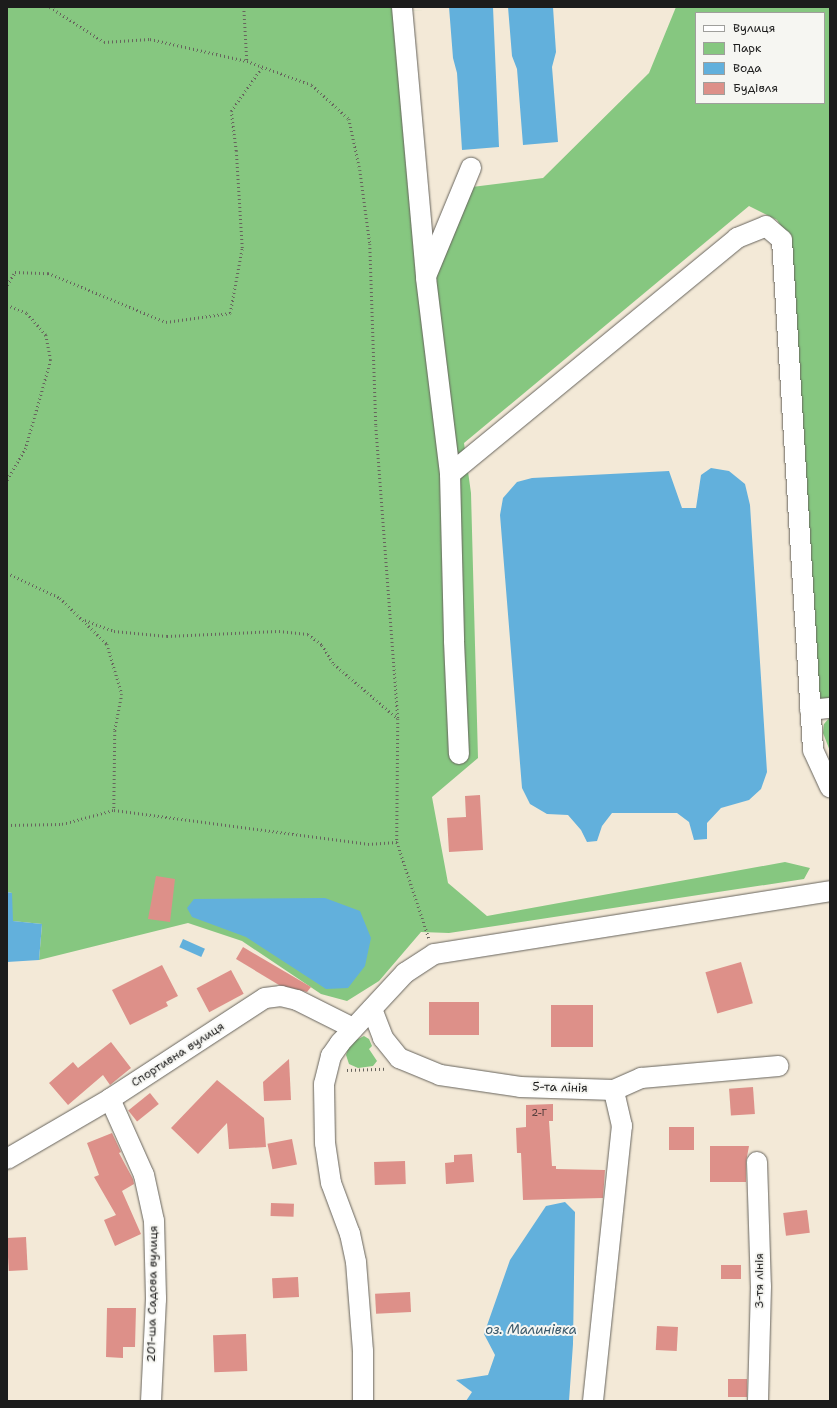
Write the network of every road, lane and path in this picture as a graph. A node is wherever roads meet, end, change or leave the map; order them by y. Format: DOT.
graph roads {
  1 [pos="50,7"];
  2 [pos="244,7"];
  3 [pos="402,7"];
  4 [pos="247,61"];
  5 [pos="262,67"];
  6 [pos="471,168"];
  7 [pos="426,278"];
  8 [pos="7,285"];
  9 [pos="7,305"];
  10 [pos="450,474"];
  11 [pos="7,481"];
  12 [pos="7,572"];
  13 [pos="82,619"];
  14 [pos="830,708"];
  15 [pos="810,710"];
  16 [pos="398,719"];
  17 [pos="460,754"];
  18 [pos="830,787"];
  19 [pos="114,810"];
  20 [pos="7,825"];
  21 [pos="397,842"];
  22 [pos="826,888"];
  23 [pos="434,954"];
  24 [pos="372,1008"];
  25 [pos="354,1028"];
  26 [pos="399,1058"];
  27 [pos="778,1066"];
  28 [pos="326,1070"];
  29 [pos="614,1090"];
  30 [pos="110,1099"];
  31 [pos="7,1159"];
  32 [pos="757,1162"];
  33 [pos="151,1401"];
  34 [pos="363,1401"];
  35 [pos="593,1401"];
  36 [pos="758,1401"];
  1 -- 4 [label="path"];
  2 -- 4 [label="path"];
  3 -- 7 [label="street"];
  4 -- 5 [label="path"];
  5 -- 8 [label="path"];
  5 -- 16 [label="path"];
  6 -- 7 [label="street"];
  7 -- 10 [label="street"];
  9 -- 11 [label="path"];
  10 -- 15 [label="street"];
  10 -- 17 [label="street"];
  12 -- 13 [label="path"];
  13 -- 16 [label="path"];
  13 -- 19 [label="path"];
  14 -- 15 [label="street"];
  15 -- 18 [label="street"];
  16 -- 21 [label="path"];
  19 -- 20 [label="path"];
  19 -- 21 [label="path"];
  21 -- 23 [label="path"];
  22 -- 23 [label="street"];
  23 -- 24 [label="street"];
  24 -- 25 [label="street"];
  24 -- 26 [label="street, 5-та лінія"];
  25 -- 28 [label="street"];
  25 -- 30 [label="street, Спортивна вулиця"];
  26 -- 28 [label="path"];
  26 -- 29 [label="street, 5-та лінія"];
  27 -- 29 [label="street, 5-та лінія"];
  28 -- 34 [label="street"];
  29 -- 35 [label="street"];
  30 -- 31 [label="street, Спортивна вулиця"];
  30 -- 33 [label="street, 201-ша Садова вулиця"];
  32 -- 36 [label="street, 3-тя лінія"];
}
